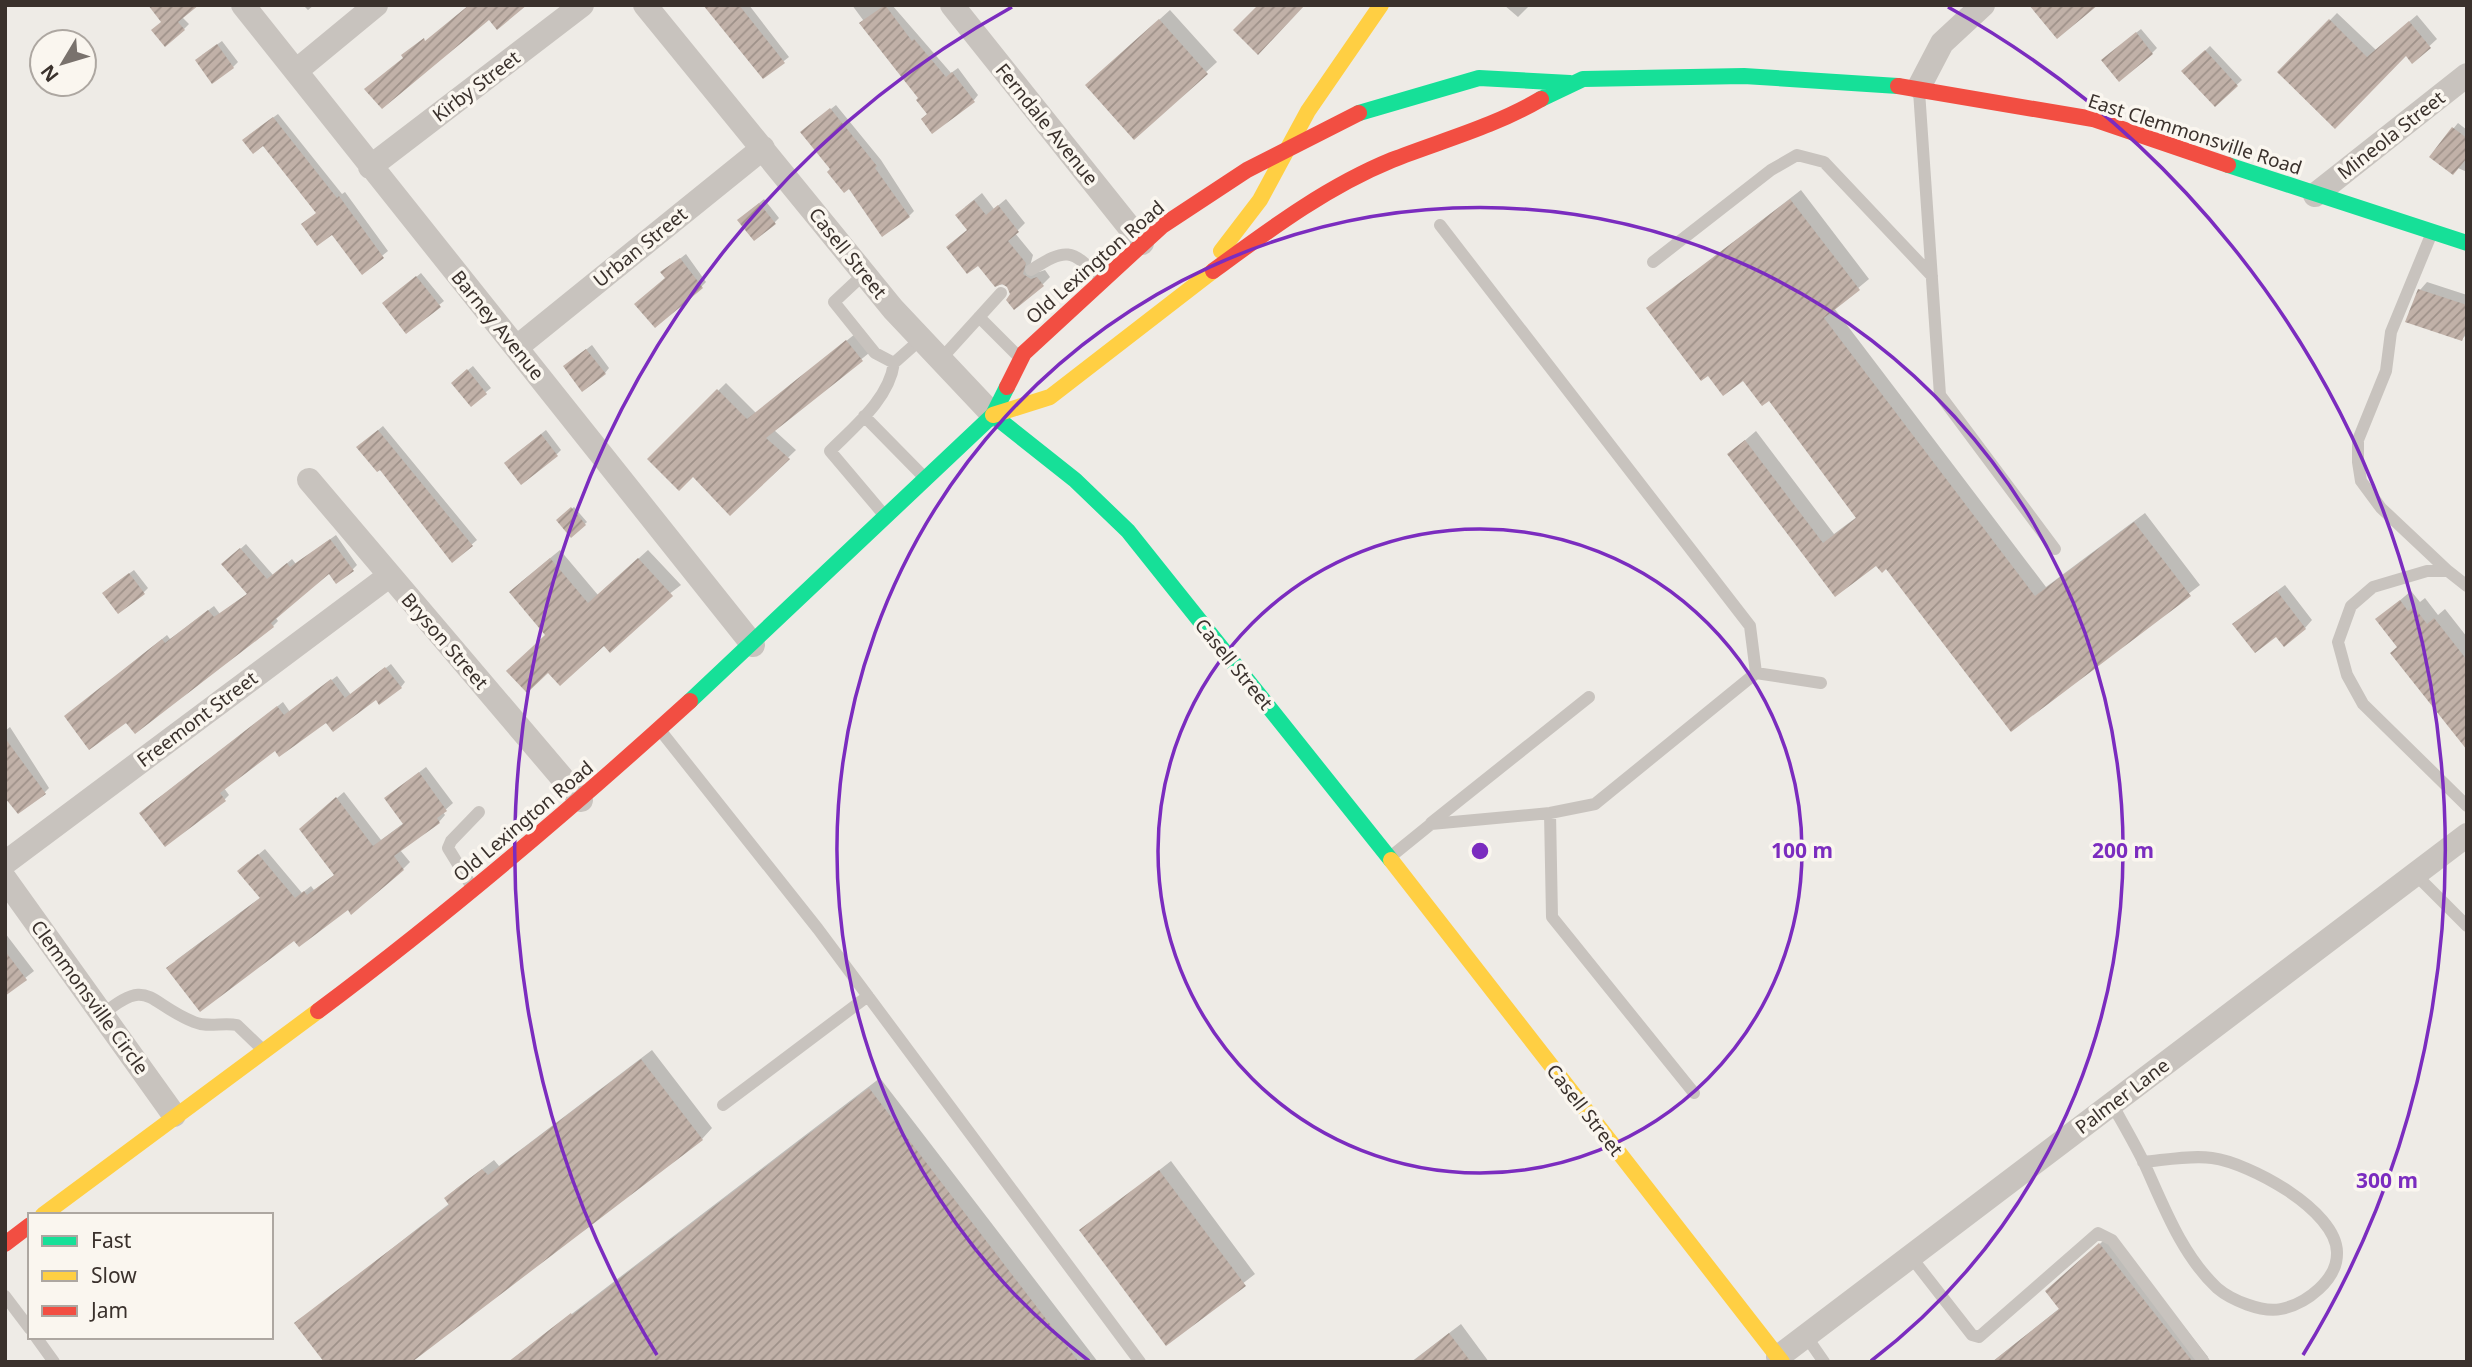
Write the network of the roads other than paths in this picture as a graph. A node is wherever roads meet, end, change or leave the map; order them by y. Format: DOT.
graph roads {
  1 [pos="243,5"];
  2 [pos="376,5"];
  3 [pos="582,5"];
  4 [pos="645,5"];
  5 [pos="952,5"];
  6 [pos="1983,5"];
  7 [pos="1378,7"];
  8 [pos="296,71"];
  9 [pos="2467,75"];
  10 [pos="1570,83"];
  11 [pos="1919,87"];
  12 [pos="764,148"];
  13 [pos="1284,151"];
  14 [pos="370,167"];
  15 [pos="2315,195"];
  16 [pos="1440,225"];
  17 [pos="2432,232"];
  18 [pos="1142,243"];
  19 [pos="2467,243"];
  20 [pos="1653,262"];
  21 [pos="1031,270"];
  22 [pos="864,274"];
  23 [pos="1932,276"];
  24 [pos="1102,280"];
  25 [pos="1001,293"];
  26 [pos="1180,295"];
  27 [pos="979,317"];
  28 [pos="922,339"];
  29 [pos="517,347"];
  30 [pos="1021,358"];
  31 [pos="941,359"];
  32 [pos="894,363"];
  33 [pos="993,415"];
  34 [pos="864,416"];
  35 [pos="925,477"];
  36 [pos="309,480"];
  37 [pos="886,516"];
  38 [pos="2055,549"];
  39 [pos="2448,571"];
  40 [pos="389,576"];
  41 [pos="2467,586"];
  42 [pos="753,645"];
  43 [pos="1756,673"];
  44 [pos="1821,683"];
  45 [pos="1589,697"];
  46 [pos="660,729"];
  47 [pos="581,800"];
  48 [pos="2467,806"];
  49 [pos="480,812"];
  50 [pos="1550,813"];
  51 [pos="1431,824"];
  52 [pos="2467,835"];
  53 [pos="1389,858"];
  54 [pos="5,863"];
  55 [pos="2415,874"];
  56 [pos="5,879"];
  57 [pos="474,890"];
  58 [pos="2467,926"];
  59 [pos="868,996"];
  60 [pos="102,1015"];
  61 [pos="262,1050"];
  62 [pos="1694,1093"];
  63 [pos="2112,1104"];
  64 [pos="723,1105"];
  65 [pos="174,1115"];
  66 [pos="2143,1162"];
  67 [pos="46,1213"];
  68 [pos="28,1227"];
  69 [pos="5,1244"];
  70 [pos="1911,1257"];
  71 [pos="5,1296"];
  72 [pos="28,1326"];
  73 [pos="1806,1336"];
  74 [pos="37,1339"];
  75 [pos="1774,1358"];
  76 [pos="54,1362"];
  77 [pos="1140,1362"];
  78 [pos="1824,1362"];
  79 [pos="2204,1362"];
  1 -- 8 [label="street, Barney Avenue"];
  2 -- 8 [label="street"];
  3 -- 14 [label="street, Kirby Street"];
  4 -- 12 [label="street, Casell Street"];
  5 -- 18 [label="street, Ferndale Avenue"];
  6 -- 11 [label="street"];
  7 -- 13 [label="main road"];
  8 -- 14 [label="street, Barney Avenue"];
  9 -- 15 [label="street, Mineola Street"];
  10 -- 11 [label="main road, East Clemmonsville Road"];
  10 -- 13 [label="main road, East Clemmonsville Road"];
  10 -- 26 [label="main road, East Clemmonsville Road"];
  11 -- 15 [label="main road, East Clemmonsville Road"];
  11 -- 23 [label="lane"];
  12 -- 22 [label="street, Casell Street"];
  12 -- 29 [label="street, Urban Street"];
  13 -- 18 [label="main road, Old Lexington Road"];
  13 -- 26 [label="main road"];
  14 -- 29 [label="street, Barney Avenue"];
  15 -- 17 [label="main road, East Clemmonsville Road"];
  16 -- 43 [label="lane"];
  17 -- 19 [label="main road, East Clemmonsville Road"];
  17 -- 39 [label="lane"];
  18 -- 24 [label="main road, Old Lexington Road"];
  20 -- 23 [label="lane"];
  21 -- 24 [label="lane"];
  22 -- 28 [label="street, Casell Street"];
  22 -- 32 [label="lane"];
  23 -- 38 [label="lane"];
  24 -- 30 [label="main road, Old Lexington Road"];
  25 -- 27 [label="lane"];
  26 -- 33 [label="main road, Old Lexington Road"];
  27 -- 30 [label="lane"];
  27 -- 31 [label="lane"];
  28 -- 31 [label="street, Casell Street"];
  28 -- 32 [label="lane"];
  29 -- 42 [label="street, Barney Avenue"];
  30 -- 33 [label="main road, Old Lexington Road"];
  31 -- 33 [label="street, Casell Street"];
  32 -- 34 [label="lane"];
  33 -- 35 [label="main road, Old Lexington Road"];
  33 -- 53 [label="main road, Casell Street"];
  34 -- 35 [label="lane"];
  34 -- 37 [label="lane"];
  35 -- 37 [label="main road, Old Lexington Road"];
  36 -- 40 [label="street, Bryson Street"];
  37 -- 42 [label="main road, Old Lexington Road"];
  39 -- 41 [label="lane"];
  39 -- 48 [label="lane"];
  40 -- 47 [label="street, Bryson Street"];
  40 -- 54 [label="street, Freemont Street"];
  42 -- 46 [label="main road, Old Lexington Road"];
  43 -- 44 [label="lane"];
  43 -- 50 [label="lane"];
  45 -- 51 [label="lane"];
  46 -- 47 [label="main road, Old Lexington Road"];
  46 -- 59 [label="lane"];
  47 -- 57 [label="main road, Old Lexington Road"];
  49 -- 57 [label="lane"];
  50 -- 51 [label="lane"];
  50 -- 62 [label="lane"];
  51 -- 53 [label="lane"];
  52 -- 55 [label="street, Palmer Lane"];
  53 -- 75 [label="main road, Casell Street"];
  55 -- 58 [label="lane"];
  55 -- 63 [label="street, Palmer Lane"];
  56 -- 60 [label="street, Clemmonsville Circle"];
  57 -- 61 [label="main road, Old Lexington Road"];
  59 -- 64 [label="lane"];
  59 -- 77 [label="lane"];
  60 -- 61 [label="lane"];
  60 -- 65 [label="street, Clemmonsville Circle"];
  61 -- 65 [label="main road, Old Lexington Road"];
  63 -- 66 [label="lane"];
  63 -- 70 [label="street, Palmer Lane"];
  65 -- 67 [label="main road, Old Lexington Road"];
  66 -- 66 [label="lane"];
  68 -- 69 [label="main road"];
  70 -- 73 [label="street, Palmer Lane"];
  70 -- 79 [label="lane"];
  71 -- 72 [label="lane"];
  73 -- 75 [label="street, Palmer Lane"];
  73 -- 78 [label="lane"];
  74 -- 76 [label="lane"];
}
